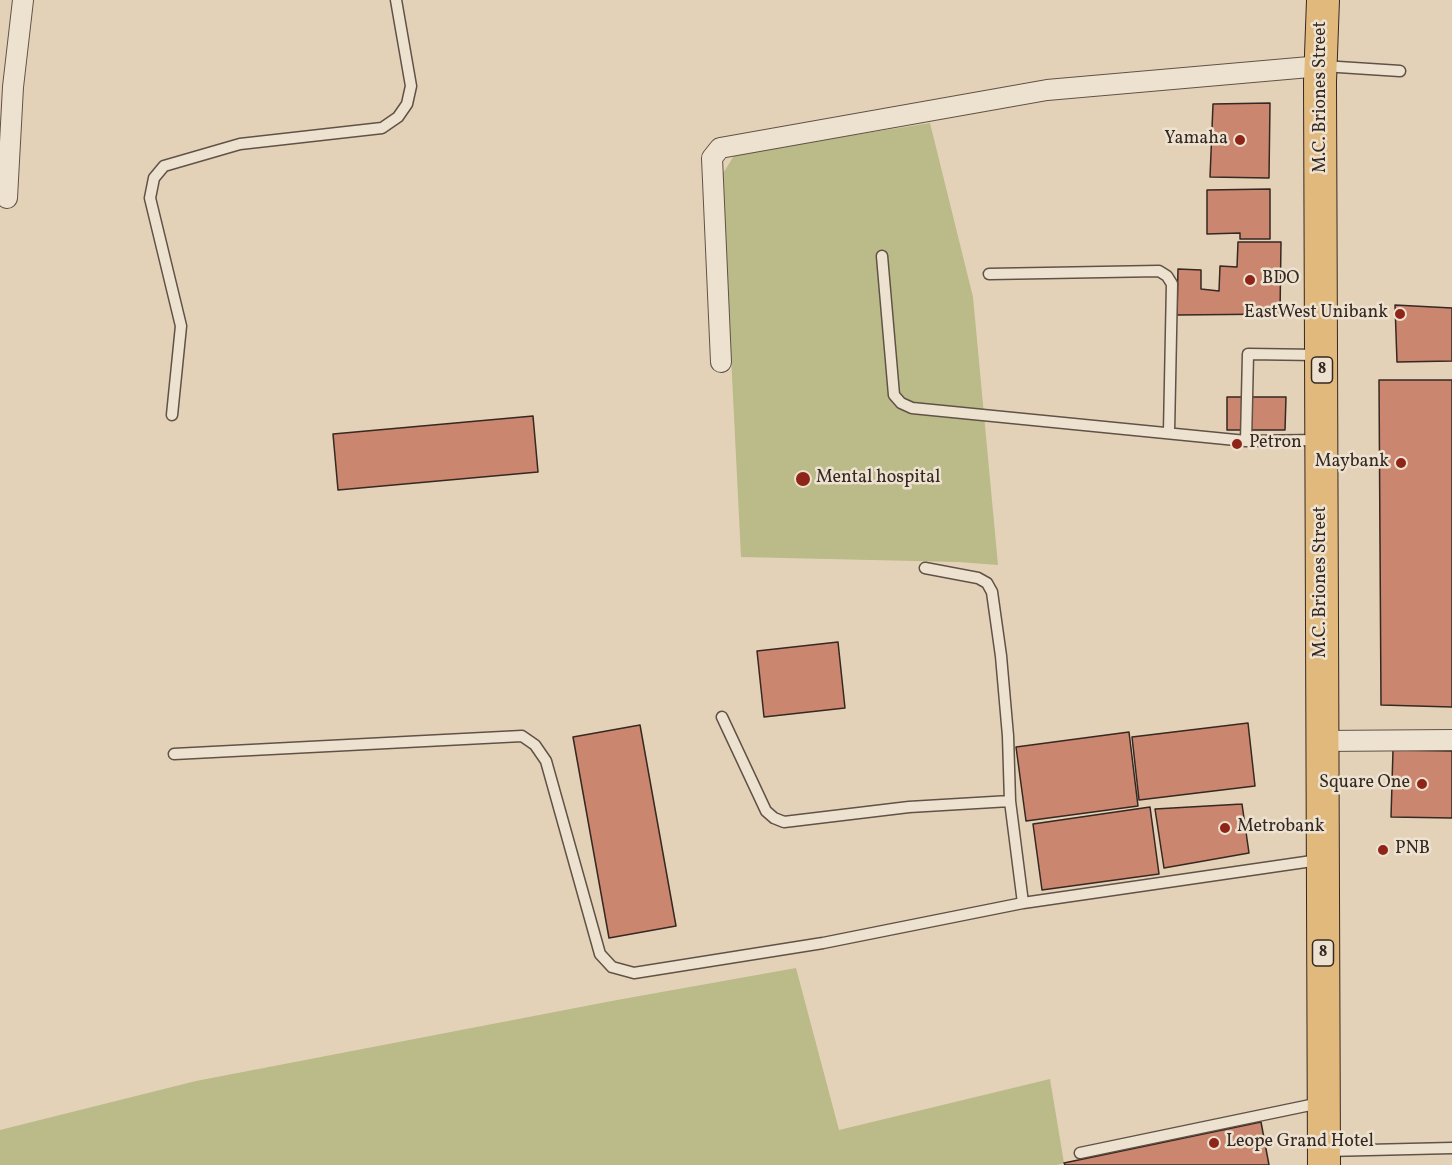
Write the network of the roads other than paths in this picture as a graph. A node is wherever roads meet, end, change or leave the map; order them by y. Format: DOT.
graph roads {
  1 [pos="23,0"];
  2 [pos="396,0"];
  3 [pos="1323,0"];
  4 [pos="1321,66"];
  5 [pos="1401,71"];
  6 [pos="7,198"];
  7 [pos="882,256"];
  8 [pos="989,274"];
  9 [pos="1322,355"];
  10 [pos="721,362"];
  11 [pos="172,415"];
  12 [pos="1169,432"];
  13 [pos="1323,440"];
  14 [pos="1246,441"];
  15 [pos="925,568"];
  16 [pos="722,717"];
  17 [pos="1452,740"];
  18 [pos="1321,741"];
  19 [pos="174,754"];
  20 [pos="1010,801"];
  21 [pos="1323,859"];
  22 [pos="1023,903"];
  23 [pos="1323,1102"];
  24 [pos="1452,1148"];
  25 [pos="1080,1153"];
  26 [pos="1324,1158"];
  1 -- 6 [label="street"];
  2 -- 11 [label="lane"];
  3 -- 4 [label="main road, M.C. Briones Street / 8"];
  4 -- 5 [label="lane"];
  4 -- 9 [label="main road, M.C. Briones Street / 8"];
  4 -- 10 [label="street"];
  7 -- 12 [label="lane"];
  8 -- 12 [label="lane"];
  9 -- 13 [label="main road, M.C. Briones Street / 8"];
  9 -- 14 [label="lane"];
  12 -- 14 [label="lane"];
  13 -- 14 [label="lane"];
  13 -- 18 [label="main road, M.C. Briones Street / 8"];
  15 -- 20 [label="lane"];
  16 -- 20 [label="lane"];
  17 -- 18 [label="street"];
  18 -- 21 [label="main road, M.C. Briones Street / 8"];
  19 -- 22 [label="lane"];
  20 -- 22 [label="lane"];
  21 -- 22 [label="lane"];
  21 -- 23 [label="main road, M.C. Briones Street / 8"];
  23 -- 25 [label="lane"];
  23 -- 26 [label="main road, M.C. Briones Street / 8"];
  24 -- 26 [label="lane"];
}
